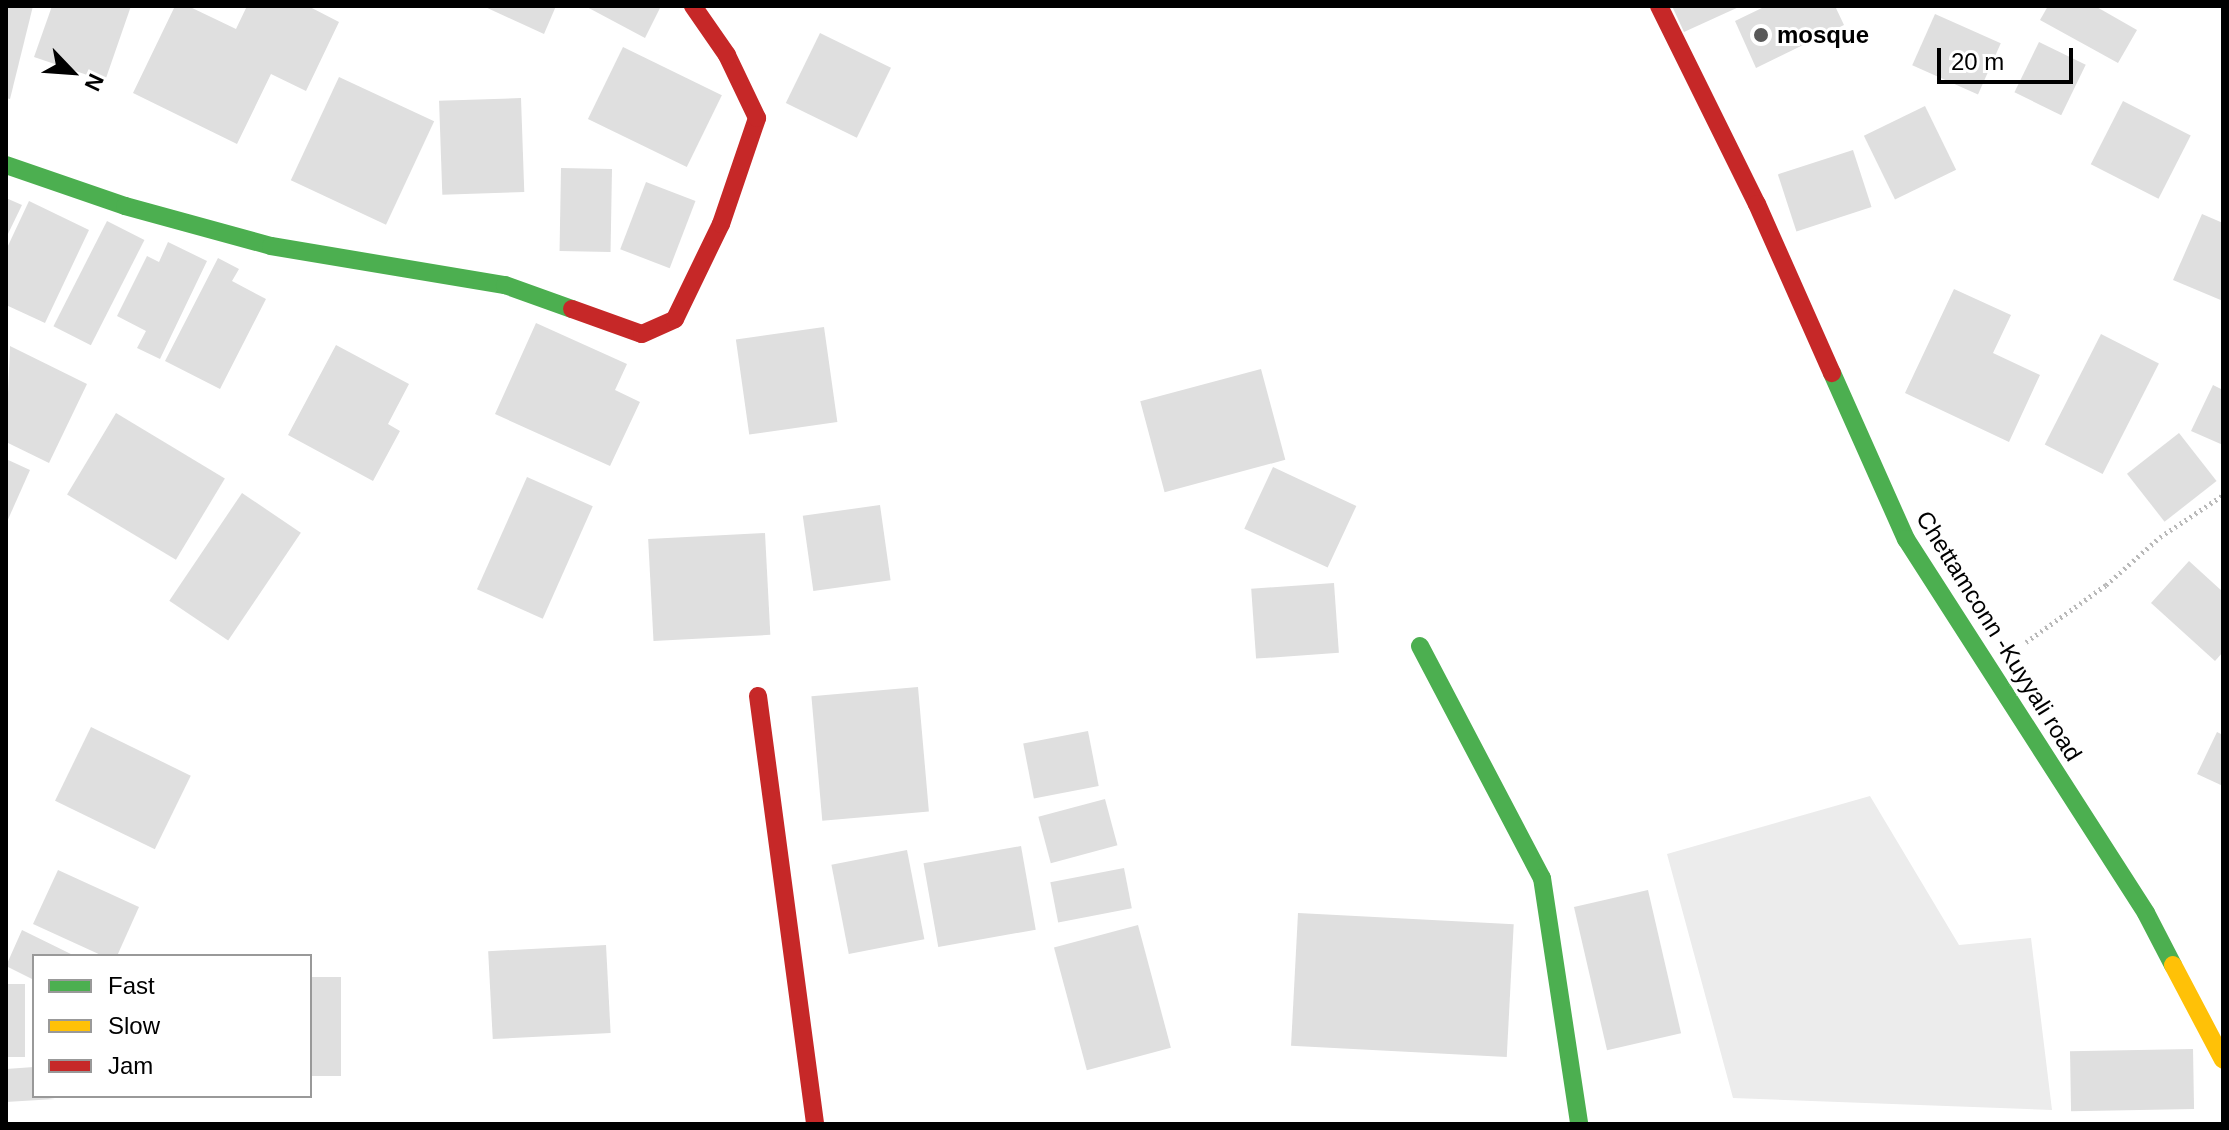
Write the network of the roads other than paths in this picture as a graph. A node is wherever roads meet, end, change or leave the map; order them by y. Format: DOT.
graph roads {
  1 [pos="693,6"];
  2 [pos="1659,6"];
  3 [pos="6,165"];
  4 [pos="1420,646"];
  5 [pos="758,696"];
  6 [pos="2223,1060"];
  7 [pos="815,1124"];
  8 [pos="1579,1124"];
  1 -- 3 [label="street"];
  2 -- 6 [label="street, Chettamconn -Kuyyali road"];
  4 -- 8 [label="street"];
  5 -- 7 [label="street"];
}
